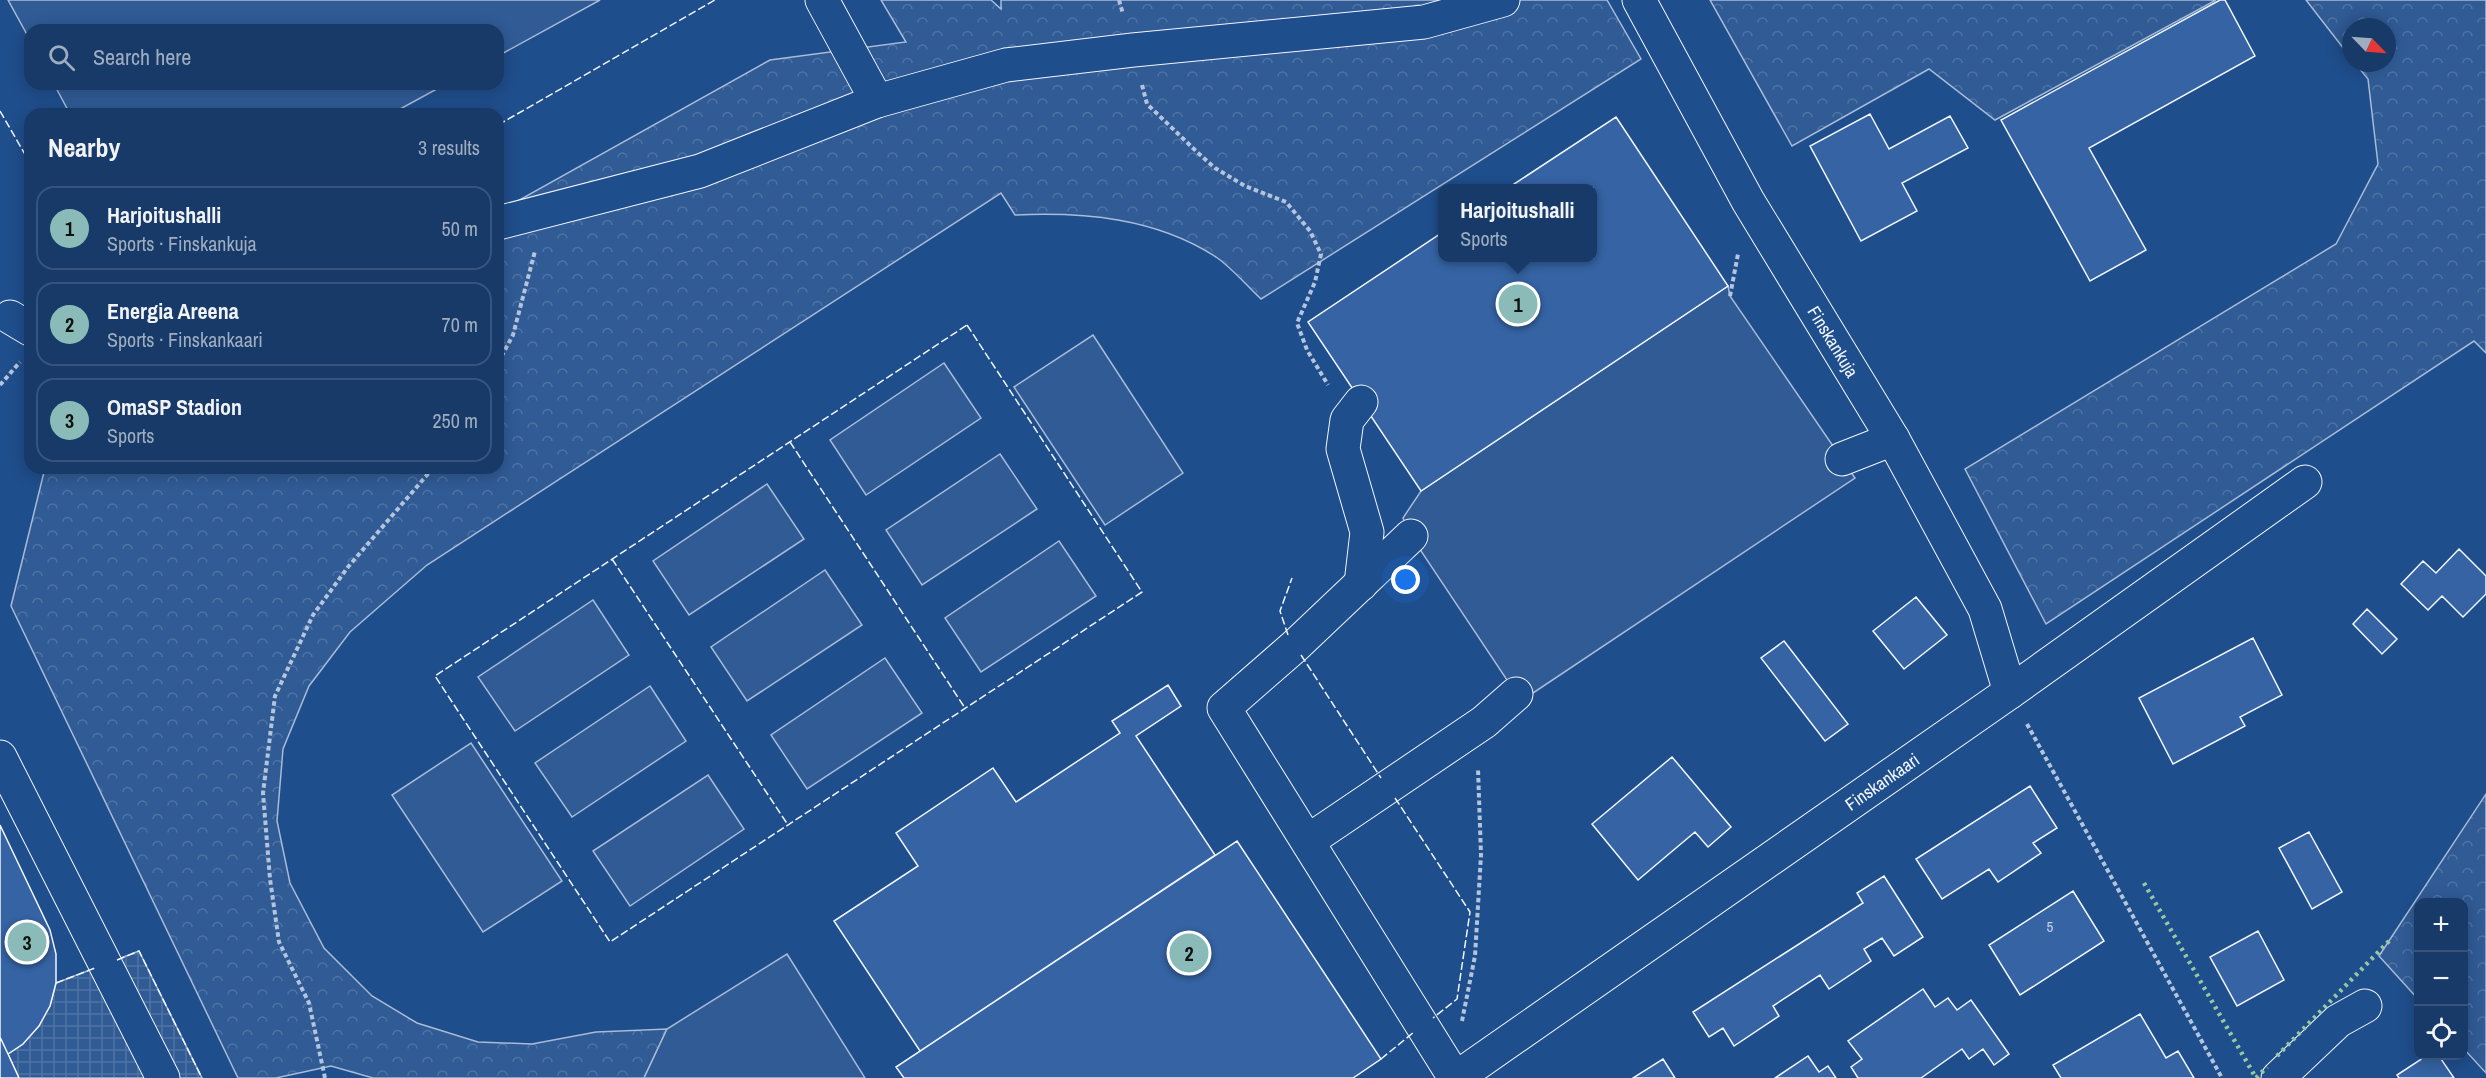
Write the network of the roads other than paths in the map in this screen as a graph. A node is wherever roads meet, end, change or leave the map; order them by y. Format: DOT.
graph roads {
  1 [pos="822,0"];
  2 [pos="1503,0"];
  3 [pos="1639,0"];
  4 [pos="877,101"];
  5 [pos="504,221"];
  6 [pos="1361,402"];
  7 [pos="1893,439"];
  8 [pos="1842,459"];
  9 [pos="2305,482"];
  10 [pos="1411,536"];
  11 [pos="1361,584"];
  12 [pos="2010,692"];
  13 [pos="1516,694"];
  14 [pos="0,757"];
  15 [pos="1308,841"];
  16 [pos="2366,1006"];
  17 [pos="163,1078"];
  18 [pos="1455,1078"];
  19 [pos="2278,1078"];
  1 -- 4 [label="street"];
  2 -- 4 [label="street"];
  3 -- 7 [label="street, Finskankuja"];
  4 -- 5 [label="street"];
  6 -- 11 [label="street"];
  7 -- 8 [label="street"];
  7 -- 12 [label="street, Finskankuja"];
  9 -- 12 [label="street, Finskankaari"];
  10 -- 11 [label="street"];
  11 -- 15 [label="street"];
  12 -- 18 [label="street, Finskankaari"];
  13 -- 15 [label="street"];
  14 -- 17 [label="street"];
  15 -- 18 [label="street"];
  16 -- 19 [label="street"];
}
